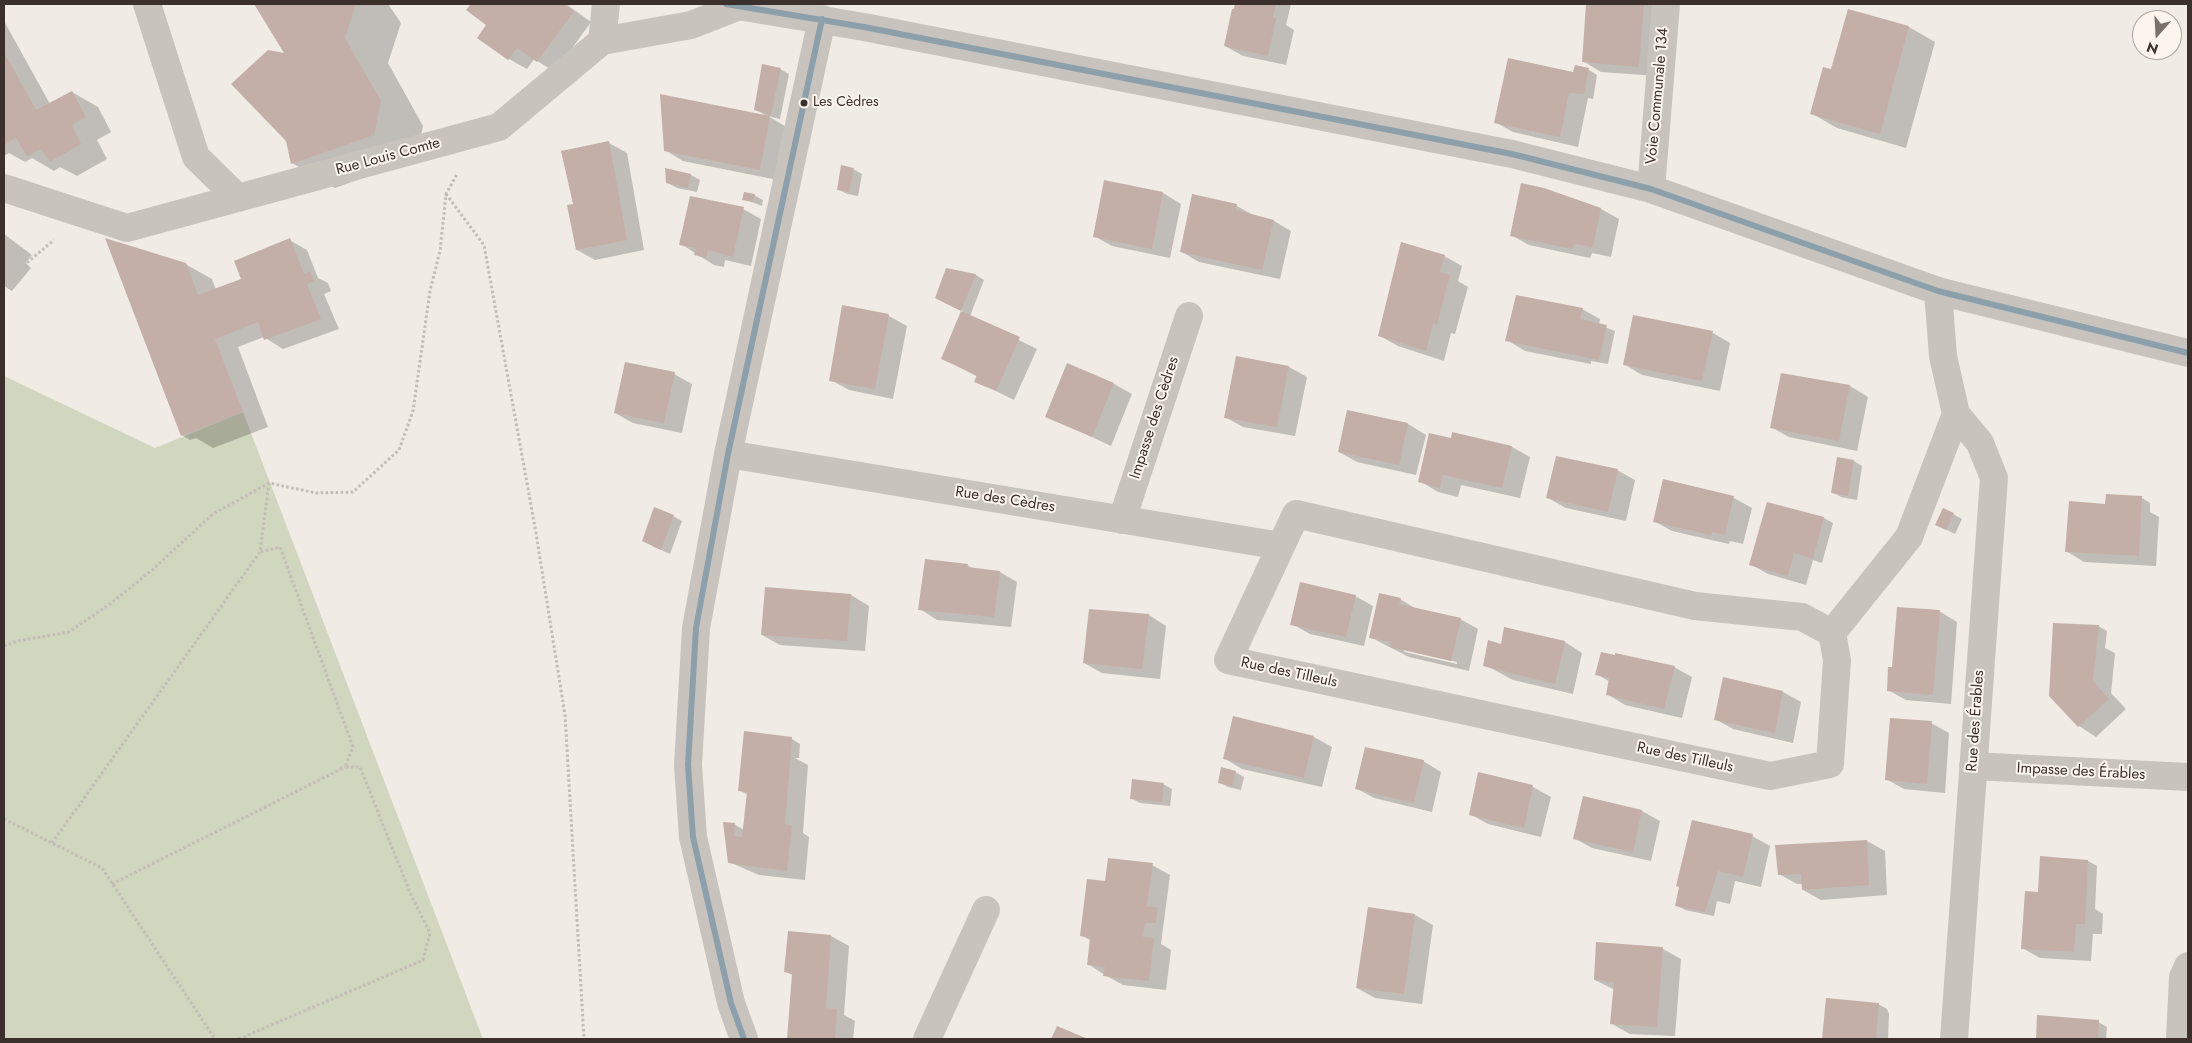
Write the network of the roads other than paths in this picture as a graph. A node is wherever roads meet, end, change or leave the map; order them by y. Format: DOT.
graph roads {
  1 [pos="147,4"];
  2 [pos="606,4"];
  3 [pos="1666,4"];
  4 [pos="731,5"];
  5 [pos="822,19"];
  6 [pos="602,40"];
  7 [pos="4,188"];
  8 [pos="1650,189"];
  9 [pos="238,198"];
  10 [pos="1938,291"];
  11 [pos="1189,316"];
  12 [pos="2188,353"];
  13 [pos="1956,414"];
  14 [pos="728,454"];
  15 [pos="1122,520"];
  16 [pos="1281,546"];
  17 [pos="1832,633"];
  18 [pos="1973,766"];
  19 [pos="2188,778"];
  20 [pos="986,910"];
  21 [pos="2188,966"];
  22 [pos="744,1039"];
  23 [pos="927,1039"];
  24 [pos="1954,1039"];
  25 [pos="2180,1039"];
  1 -- 9 [label="street"];
  2 -- 6 [label="street"];
  3 -- 8 [label="street, Voie Communale 134"];
  4 -- 5 [label="street"];
  4 -- 6 [label="street"];
  5 -- 8 [label="street"];
  5 -- 14 [label="street"];
  6 -- 9 [label="street, Rue Louis Comte"];
  7 -- 9 [label="street, Rue Louis Comte"];
  8 -- 10 [label="street"];
  10 -- 12 [label="street"];
  10 -- 13 [label="street"];
  11 -- 15 [label="street, Impasse des Cèdres"];
  13 -- 17 [label="street"];
  13 -- 18 [label="street, Rue des Érables"];
  14 -- 15 [label="street, Rue des Cèdres"];
  14 -- 22 [label="street"];
  15 -- 16 [label="street, Rue des Cèdres"];
  16 -- 17 [label="street, Rue des Tilleuls"];
  16 -- 17 [label="street, Rue des Tilleuls"];
  18 -- 19 [label="street, Impasse des Érables"];
  18 -- 24 [label="street, Rue des Érables"];
  20 -- 23 [label="street"];
  21 -- 25 [label="street"];
}
